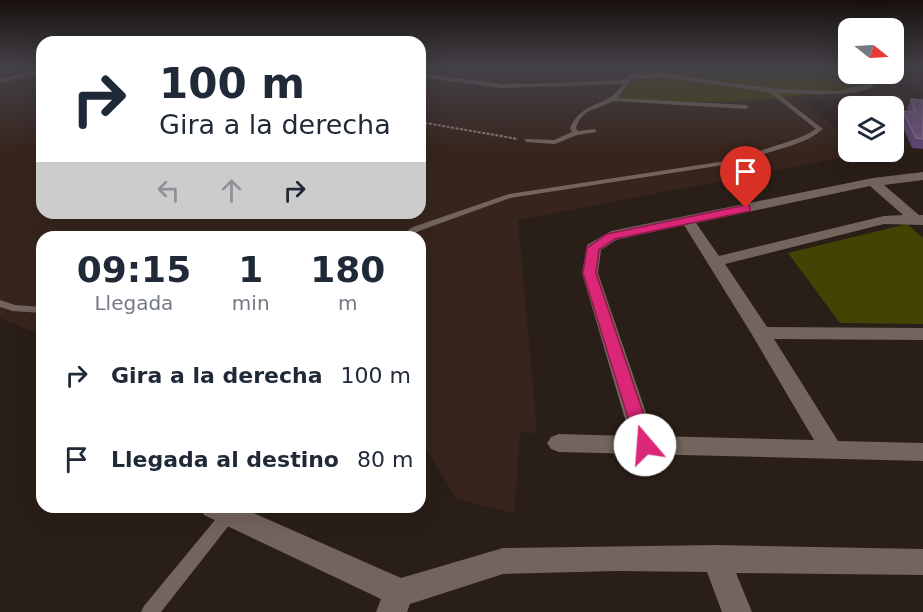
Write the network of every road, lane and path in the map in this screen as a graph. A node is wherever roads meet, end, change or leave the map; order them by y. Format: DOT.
graph roads {
  1 [pos="617,96"];
  2 [pos="777,96"];
  3 [pos="614,99"];
  4 [pos="746,107"];
  5 [pos="426,123"];
  6 [pos="594,131"];
  7 [pos="576,133"];
  8 [pos="527,140"];
  9 [pos="923,176"];
  10 [pos="873,182"];
  11 [pos="688,221"];
  12 [pos="920,221"];
  13 [pos="412,231"];
  14 [pos="716,262"];
  15 [pos="0,303"];
  16 [pos="36,310"];
  17 [pos="761,333"];
  18 [pos="923,334"];
  19 [pos="559,443"];
  20 [pos="645,445"];
  21 [pos="831,449"];
  22 [pos="923,452"];
  23 [pos="220,513"];
  24 [pos="225,513"];
  25 [pos="716,558"];
  26 [pos="923,562"];
  27 [pos="396,603"];
  28 [pos="150,612"];
  29 [pos="737,612"];
  1 -- 3 [label="lane"];
  2 -- 13 [label="lane"];
  3 -- 4 [label="lane"];
  3 -- 7 [label="lane"];
  5 -- 8 [label="path"];
  6 -- 7 [label="lane"];
  7 -- 8 [label="lane"];
  9 -- 10 [label="street"];
  10 -- 11 [label="street"];
  10 -- 12 [label="street"];
  11 -- 14 [label="street"];
  11 -- 20 [label="street"];
  12 -- 14 [label="street"];
  14 -- 17 [label="street"];
  15 -- 16 [label="lane"];
  17 -- 18 [label="street"];
  17 -- 21 [label="street"];
  19 -- 20 [label="street"];
  20 -- 21 [label="street"];
  21 -- 22 [label="street"];
  23 -- 28 [label="lane"];
  24 -- 27 [label="street"];
  25 -- 26 [label="street"];
  25 -- 27 [label="street"];
  25 -- 29 [label="street"];
}
